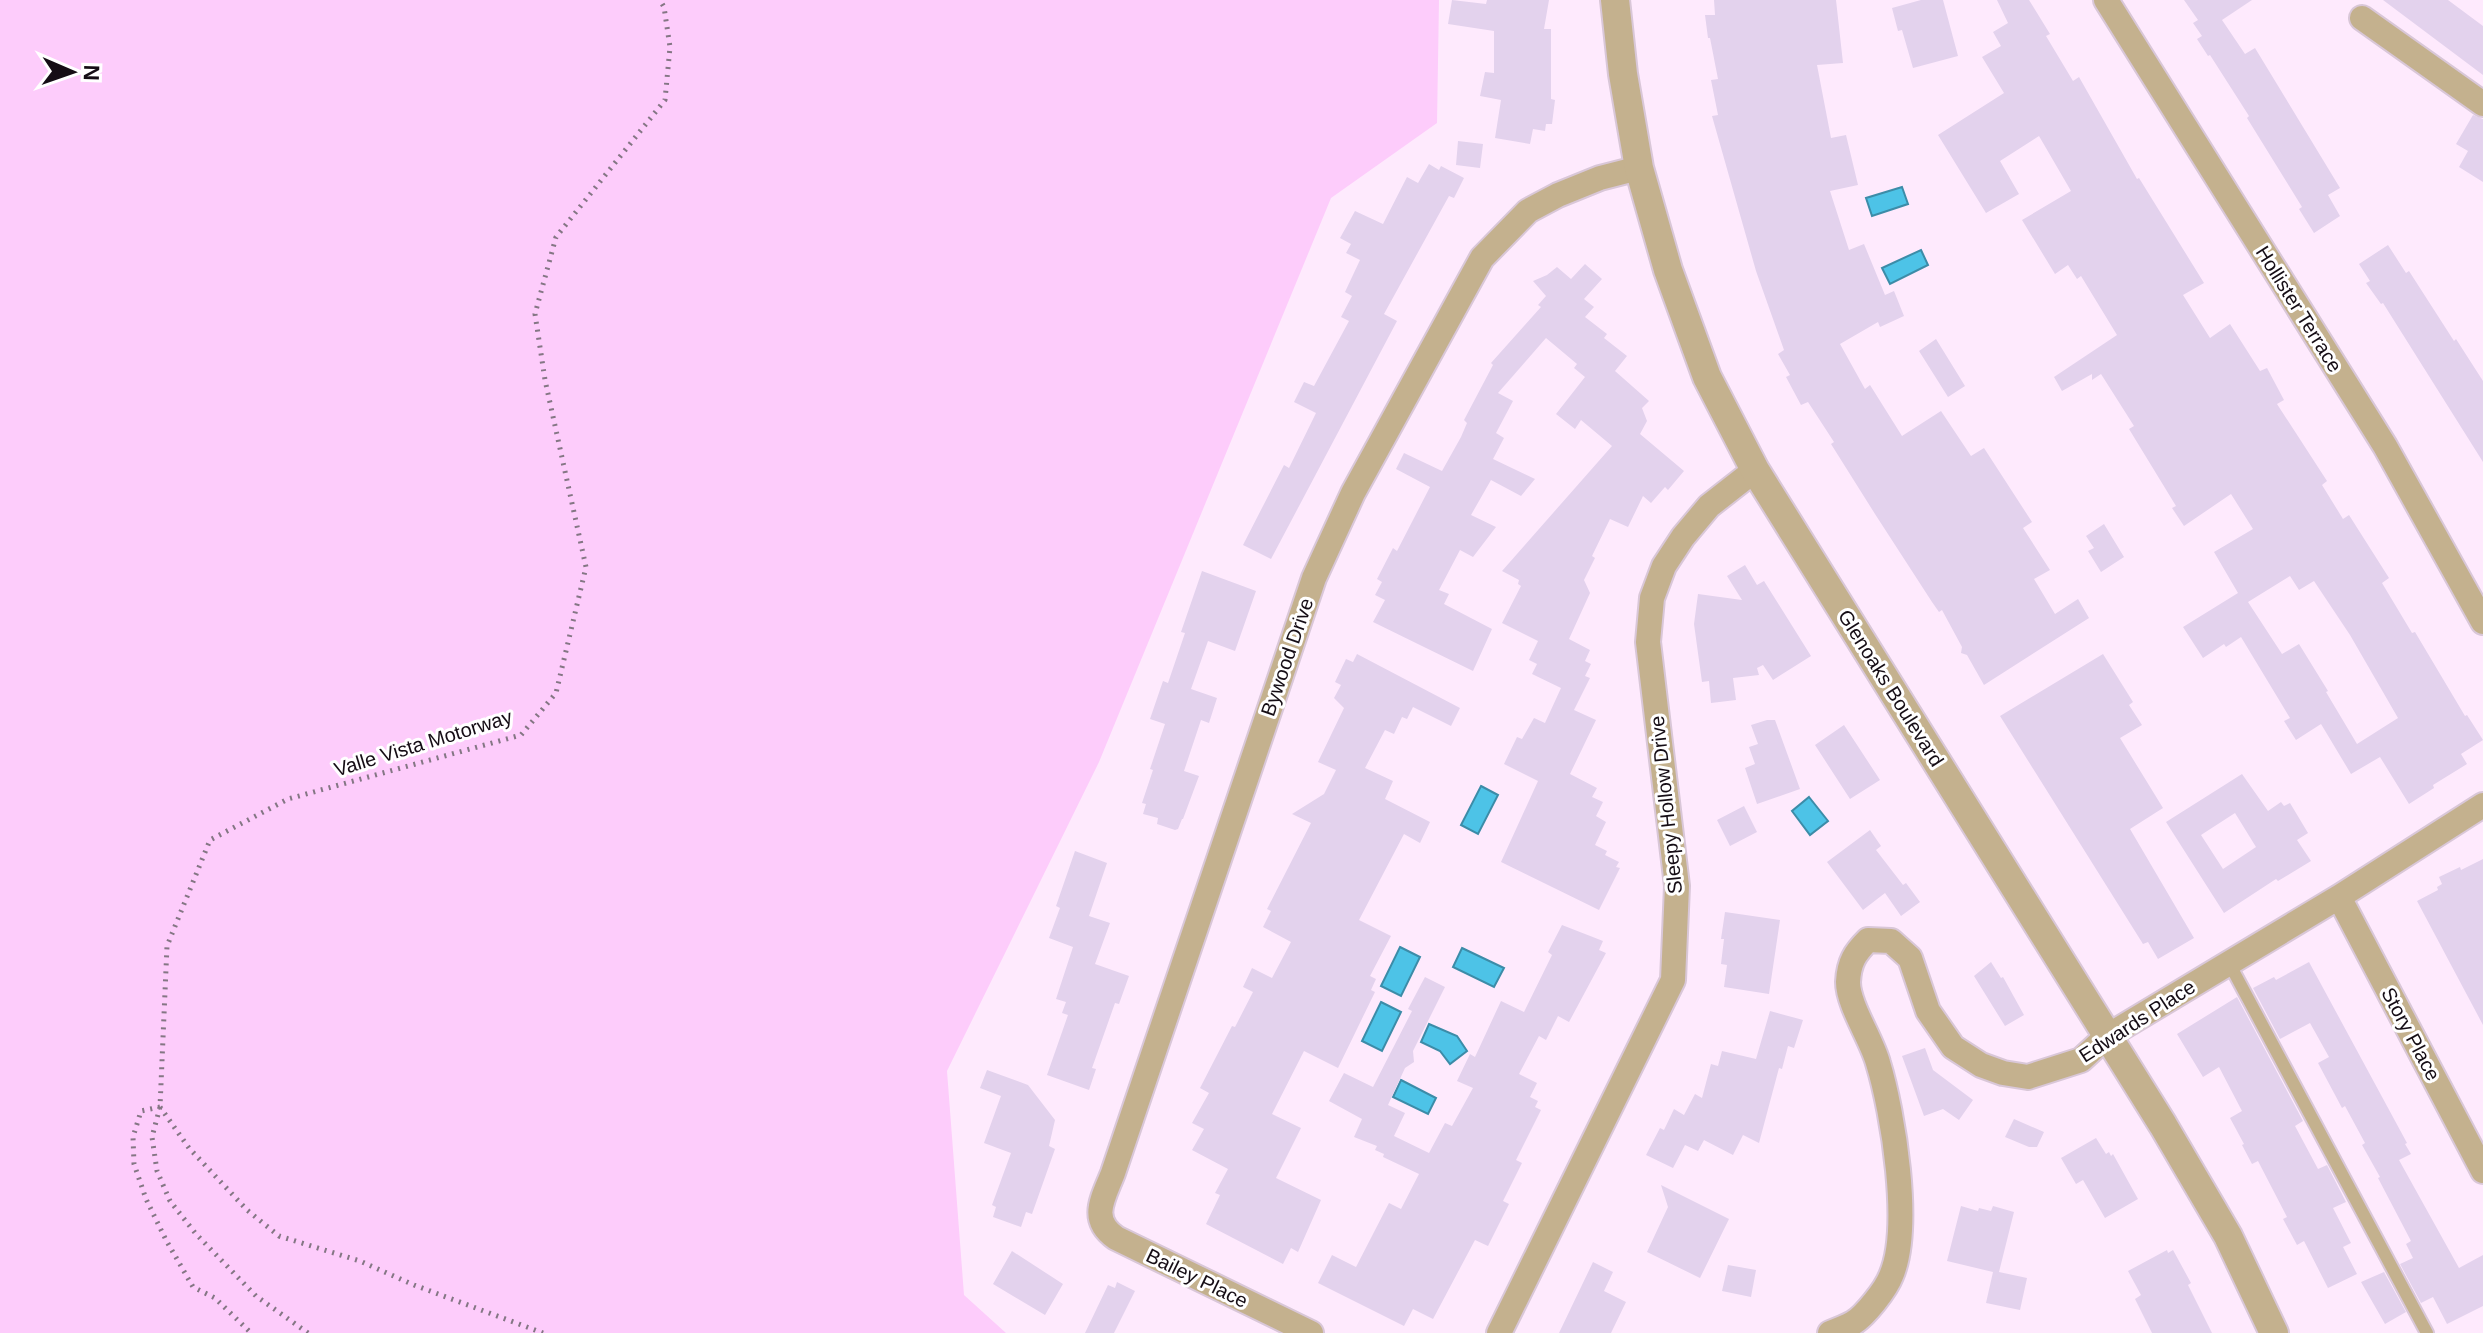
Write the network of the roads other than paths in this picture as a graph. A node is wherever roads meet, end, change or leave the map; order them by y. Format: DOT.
graph roads {
  1 [pos="1615,0"];
  2 [pos="2106,0"];
  3 [pos="2362,18"];
  4 [pos="2483,104"];
  5 [pos="1639,168"];
  6 [pos="1755,470"];
  7 [pos="2483,622"];
  8 [pos="2483,805"];
  9 [pos="2339,897"];
  10 [pos="2229,963"];
  11 [pos="2106,1037"];
  12 [pos="2483,1171"];
  13 [pos="1126,1244"];
  14 [pos="1311,1333"];
  15 [pos="1499,1333"];
  16 [pos="1830,1333"];
  17 [pos="2274,1333"];
  18 [pos="2427,1333"];
  1 -- 5 [label="street, Glenoaks Boulevard"];
  2 -- 7 [label="street, Hollister Terrace"];
  3 -- 4 [label="street"];
  5 -- 6 [label="street, Glenoaks Boulevard"];
  5 -- 13 [label="street, Bywood Drive"];
  6 -- 11 [label="street, Glenoaks Boulevard"];
  6 -- 15 [label="street, Sleepy Hollow Drive"];
  8 -- 9 [label="street, Edwards Place"];
  9 -- 10 [label="street, Edwards Place"];
  9 -- 12 [label="street, Story Place"];
  10 -- 11 [label="street, Edwards Place"];
  10 -- 18 [label="lane"];
  11 -- 16 [label="street, Edwards Place"];
  11 -- 17 [label="street, Glenoaks Boulevard"];
  13 -- 14 [label="street, Bailey Place"];
}
